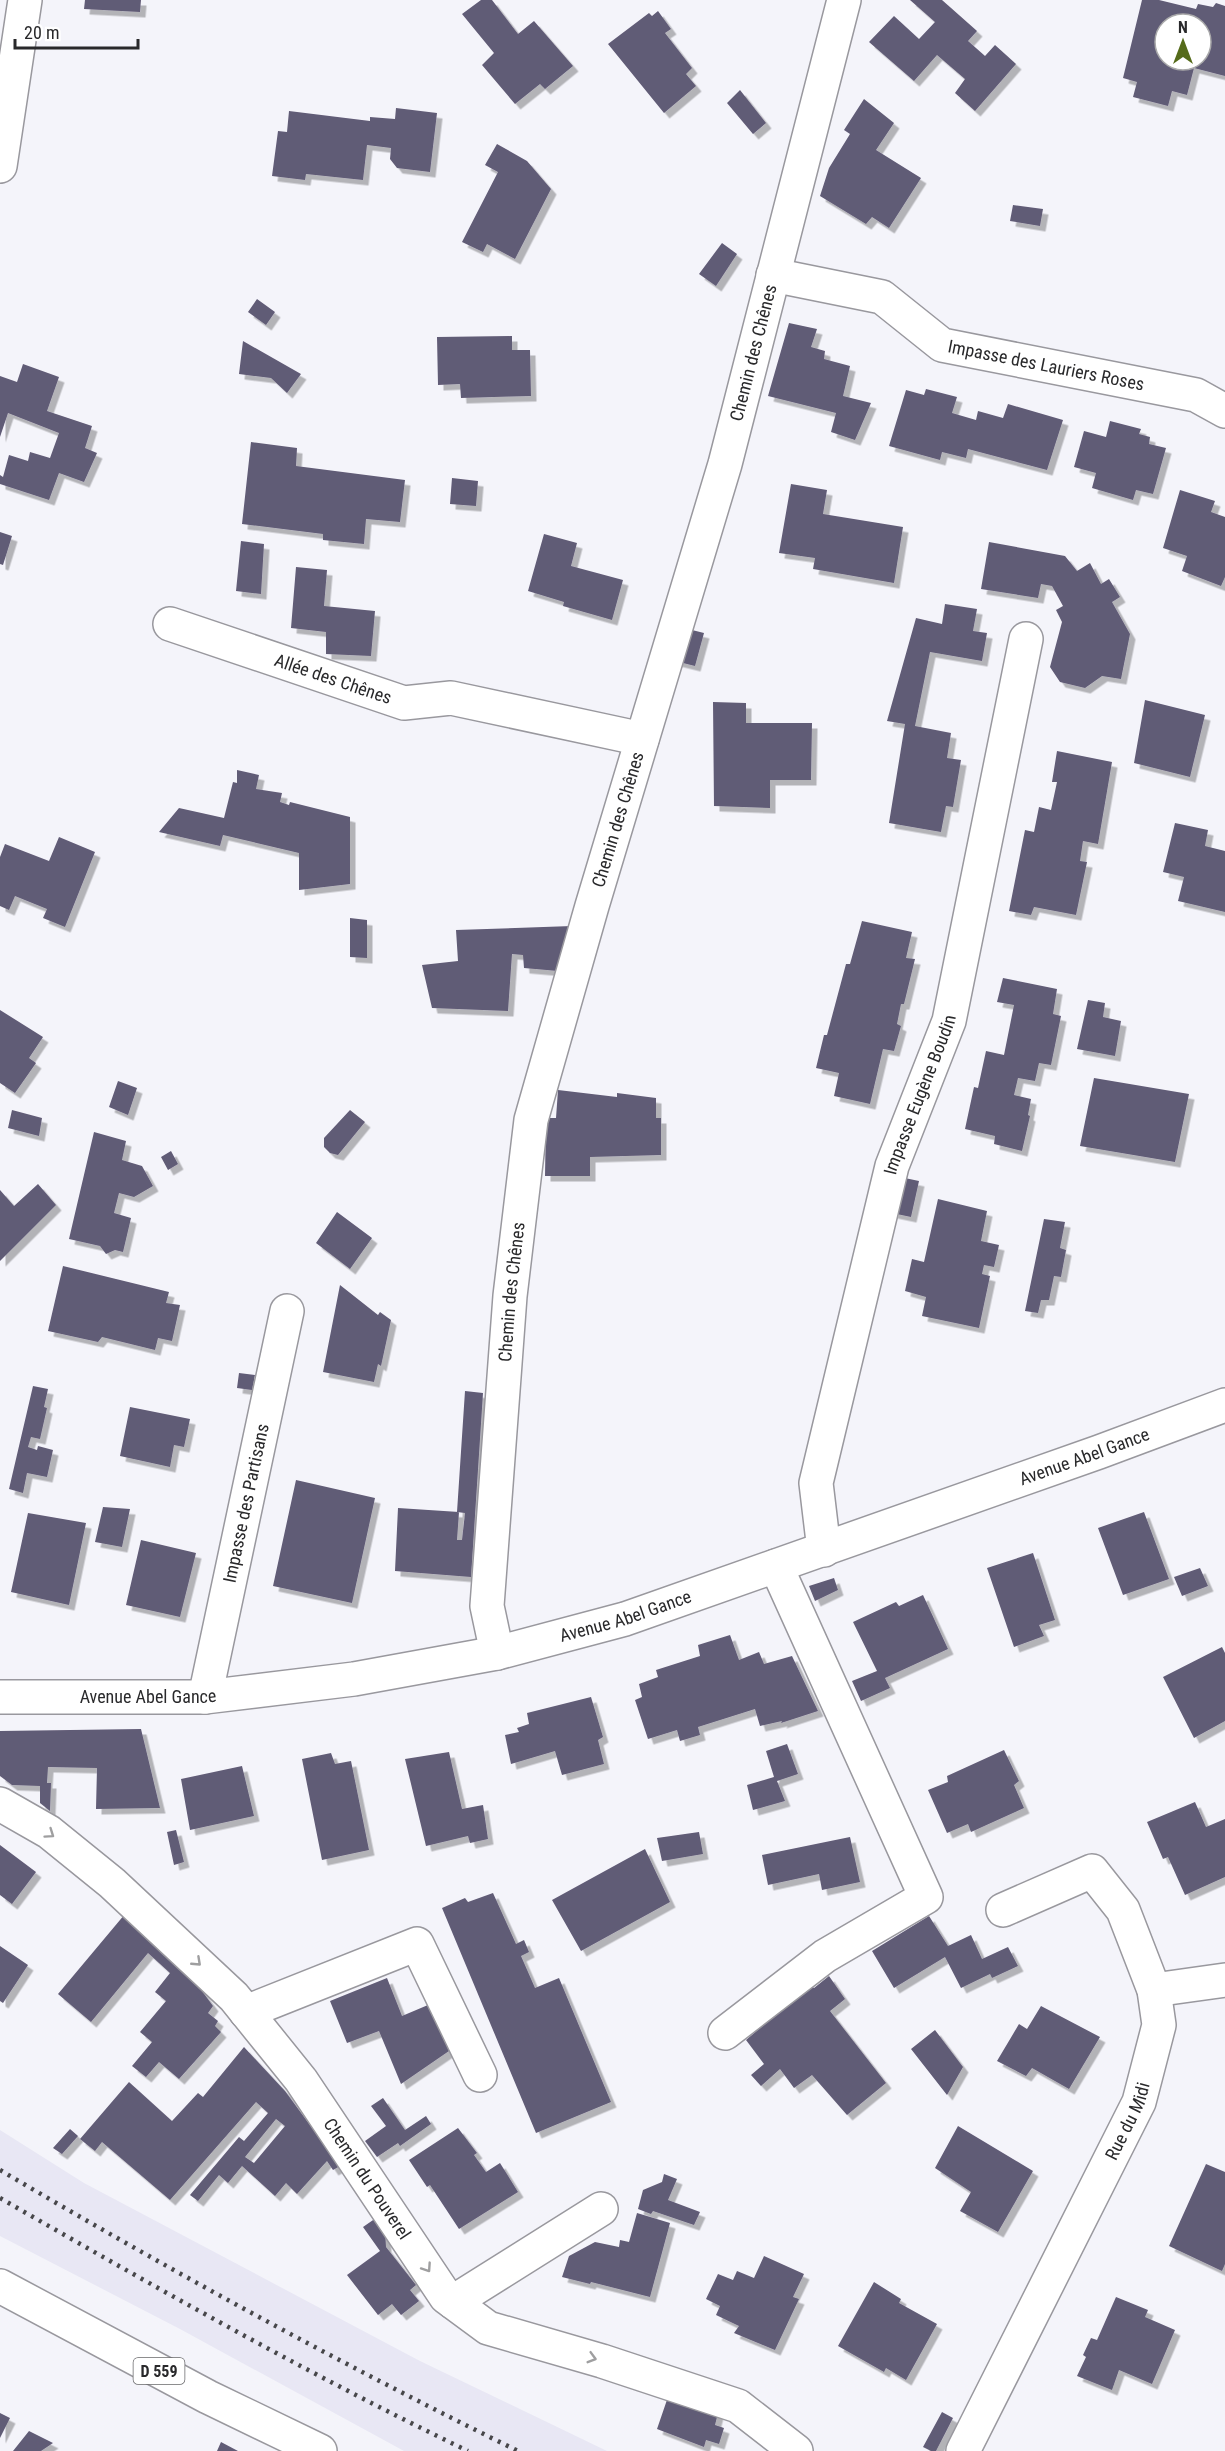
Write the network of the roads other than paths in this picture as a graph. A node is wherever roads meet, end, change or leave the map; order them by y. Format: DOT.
graph roads {
  1 [pos="25,0"];
  2 [pos="844,0"];
  3 [pos="0,166"];
  4 [pos="773,275"];
  5 [pos="1225,411"];
  6 [pos="170,624"];
  7 [pos="1026,639"];
  8 [pos="642,739"];
  9 [pos="287,1311"];
  10 [pos="1225,1405"];
  11 [pos="824,1550"];
  12 [pos="776,1566"];
  13 [pos="497,1653"];
  14 [pos="0,1697"];
  15 [pos="205,1697"];
  16 [pos="0,1804"];
  17 [pos="1003,1910"];
  18 [pos="1225,1980"];
  19 [pos="1155,1990"];
  20 [pos="246,2012"];
  21 [pos="725,2033"];
  22 [pos="480,2075"];
  23 [pos="601,2210"];
  24 [pos="0,2286"];
  25 [pos="453,2302"];
  26 [pos="320,2451"];
  27 [pos="796,2451"];
  28 [pos="963,2451"];
  1 -- 3 [label="street"];
  2 -- 4 [label="street, Chemin des Chênes"];
  4 -- 5 [label="street, Impasse des Lauriers Roses"];
  4 -- 8 [label="street, Chemin des Chênes"];
  6 -- 8 [label="street, Allée des Chênes"];
  7 -- 11 [label="street, Impasse Eugène Boudin"];
  8 -- 13 [label="street, Chemin des Chênes"];
  9 -- 15 [label="street, Impasse des Partisans"];
  10 -- 11 [label="street, Avenue Abel Gance"];
  11 -- 12 [label="street, Avenue Abel Gance"];
  12 -- 13 [label="street, Avenue Abel Gance"];
  12 -- 21 [label="street"];
  13 -- 15 [label="street, Avenue Abel Gance"];
  14 -- 15 [label="street, Avenue Abel Gance"];
  16 -- 20 [label="street, Chemin du Pouverel, one-way"];
  17 -- 19 [label="street, Rue du Midi"];
  18 -- 19 [label="street"];
  19 -- 28 [label="street, Rue du Midi"];
  20 -- 22 [label="street"];
  20 -- 25 [label="street, Chemin du Pouverel, one-way"];
  23 -- 25 [label="street"];
  24 -- 26 [label="street, D 559"];
  25 -- 27 [label="street, Chemin du Pouverel, one-way"];
}
